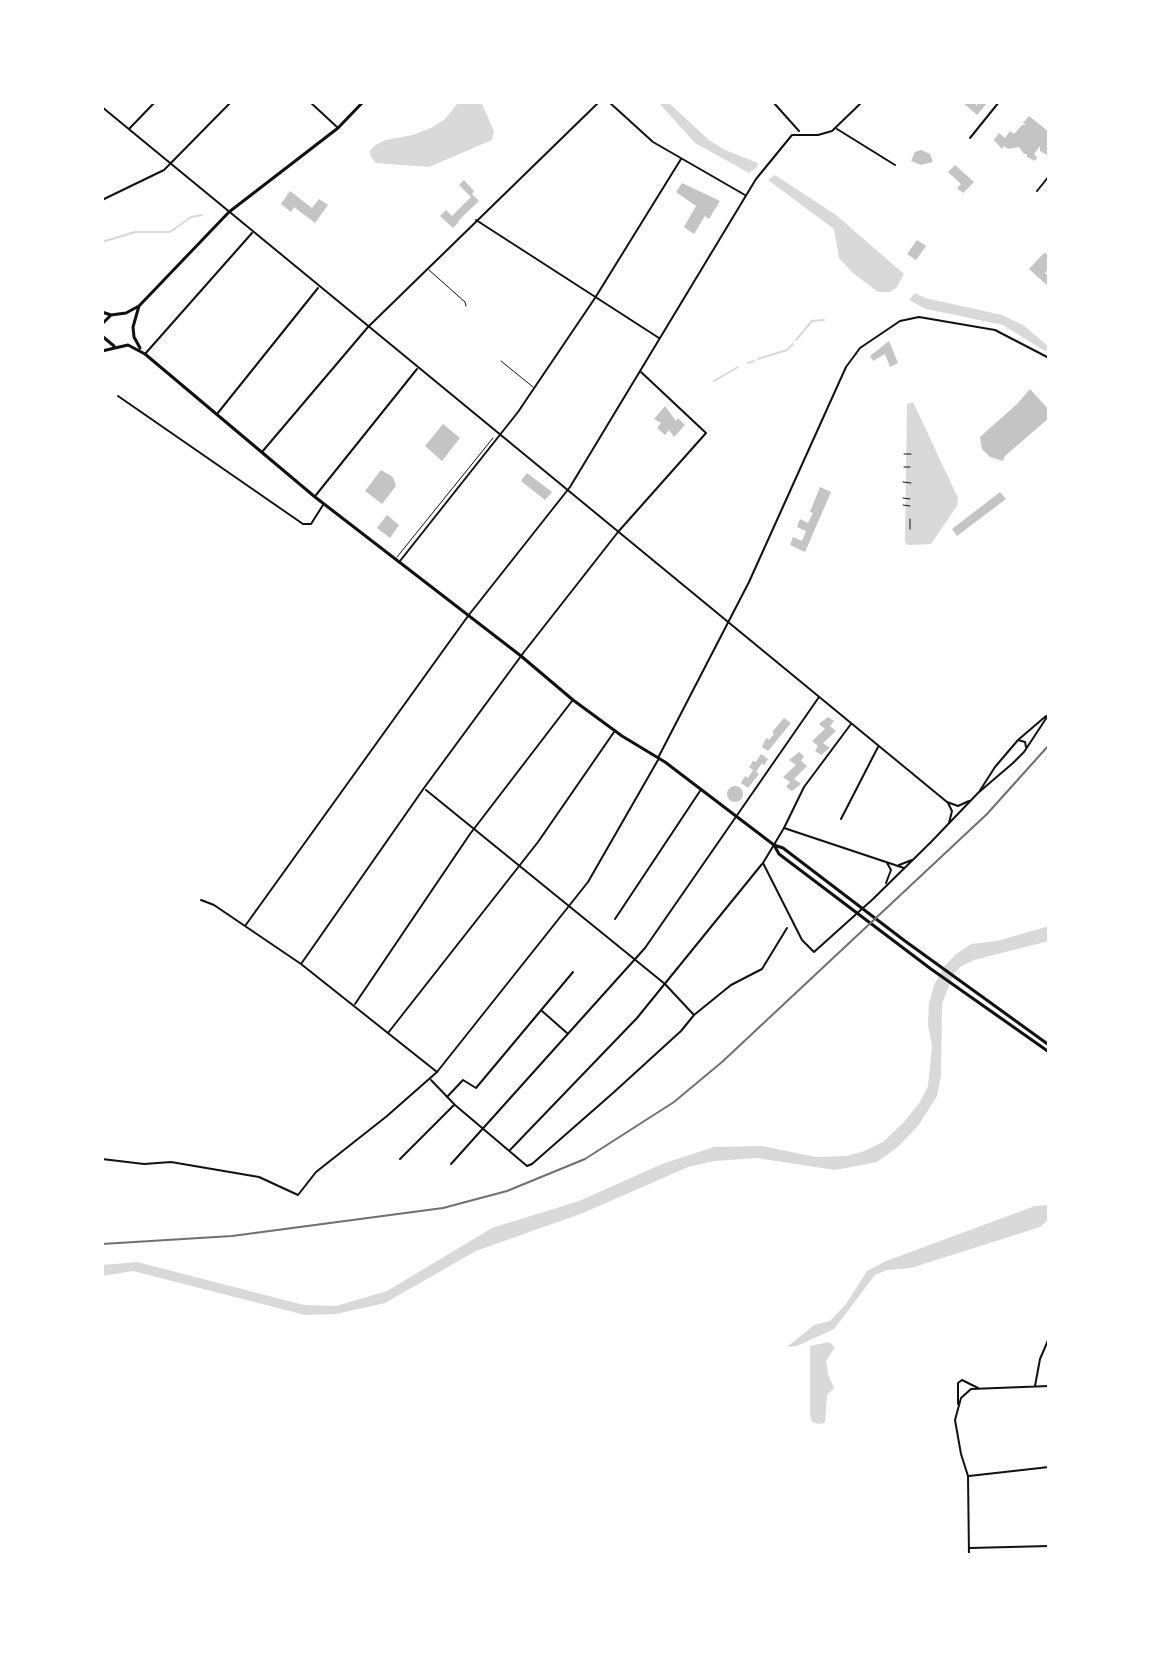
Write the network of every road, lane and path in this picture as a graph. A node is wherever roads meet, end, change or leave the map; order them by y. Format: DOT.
graph roads {
  1 [pos="155,102"];
  2 [pos="231,102"];
  3 [pos="310,102"];
  4 [pos="363,102"];
  5 [pos="599,102"];
  6 [pos="609,102"];
  7 [pos="773,102"];
  8 [pos="862,102"];
  9 [pos="999,102"];
  10 [pos="102,107"];
  11 [pos="338,128"];
  12 [pos="129,129"];
  13 [pos="836,129"];
  14 [pos="799,133"];
  15 [pos="970,138"];
  16 [pos="681,159"];
  17 [pos="171,164"];
  18 [pos="895,165"];
  19 [pos="1049,176"];
  20 [pos="1037,191"];
  21 [pos="745,195"];
  22 [pos="102,200"];
  23 [pos="229,212"];
  24 [pos="476,220"];
  25 [pos="252,232"];
  26 [pos="427,269"];
  27 [pos="319,287"];
  28 [pos="595,298"];
  29 [pos="139,306"];
  30 [pos="466,306"];
  31 [pos="102,312"];
  32 [pos="120,314"];
  33 [pos="111,315"];
  34 [pos="102,324"];
  35 [pos="368,327"];
  36 [pos="133,330"];
  37 [pos="102,336"];
  38 [pos="660,338"];
  39 [pos="120,346"];
  40 [pos="102,351"];
  41 [pos="145,354"];
  42 [pos="1049,358"];
  43 [pos="501,361"];
  44 [pos="417,368"];
  45 [pos="640,371"];
  46 [pos="534,388"];
  47 [pos="118,396"];
  48 [pos="216,415"];
  49 [pos="501,436"];
  50 [pos="493,438"];
  51 [pos="261,453"];
  52 [pos="904,454"];
  53 [pos="911,454"];
  54 [pos="904,467"];
  55 [pos="910,467"];
  56 [pos="903,482"];
  57 [pos="911,483"];
  58 [pos="567,491"];
  59 [pos="315,497"];
  60 [pos="903,498"];
  61 [pos="910,499"];
  62 [pos="324,504"];
  63 [pos="903,505"];
  64 [pos="910,506"];
  65 [pos="910,519"];
  66 [pos="902,524"];
  67 [pos="910,524"];
  68 [pos="910,529"];
  69 [pos="618,532"];
  70 [pos="398,560"];
  71 [pos="468,616"];
  72 [pos="729,622"];
  73 [pos="521,656"];
  74 [pos="819,696"];
  75 [pos="573,700"];
  76 [pos="1049,714"];
  77 [pos="851,723"];
  78 [pos="615,731"];
  79 [pos="1018,740"];
  80 [pos="879,746"];
  81 [pos="1024,752"];
  82 [pos="659,757"];
  83 [pos="424,788"];
  84 [pos="701,790"];
  85 [pos="978,793"];
  86 [pos="973,798"];
  87 [pos="947,802"];
  88 [pos="736,817"];
  89 [pos="841,819"];
  90 [pos="949,824"];
  91 [pos="784,828"];
  92 [pos="475,831"];
  93 [pos="774,845"];
  94 [pos="882,860"];
  95 [pos="913,860"];
  96 [pos="763,863"];
  97 [pos="893,864"];
  98 [pos="518,867"];
  99 [pos="904,868"];
  100 [pos="885,887"];
  101 [pos="201,900"];
  102 [pos="569,908"];
  103 [pos="615,919"];
  104 [pos="245,926"];
  105 [pos="787,928"];
  106 [pos="633,960"];
  107 [pos="301,964"];
  108 [pos="573,972"];
  109 [pos="665,984"];
  110 [pos="354,1005"];
  111 [pos="541,1010"];
  112 [pos="694,1015"];
  113 [pos="388,1033"];
  114 [pos="567,1034"];
  115 [pos="1049,1045"];
  116 [pos="1049,1052"];
  117 [pos="437,1072"];
  118 [pos="430,1079"];
  119 [pos="447,1097"];
  120 [pos="455,1105"];
  121 [pos="482,1127"];
  122 [pos="510,1150"];
  123 [pos="102,1159"];
  124 [pos="400,1159"];
  125 [pos="451,1164"];
  126 [pos="1049,1338"];
  127 [pos="1035,1386"];
  128 [pos="1049,1386"];
  129 [pos="979,1389"];
  130 [pos="959,1406"];
  131 [pos="1049,1467"];
  132 [pos="968,1476"];
  133 [pos="1049,1546"];
  134 [pos="969,1548"];
  135 [pos="969,1555"];
  1 -- 12 [label="street"];
  2 -- 17 [label="street"];
  3 -- 11 [label="street"];
  4 -- 11 [label="main road"];
  5 -- 24 [label="street"];
  6 -- 16 [label="street"];
  7 -- 14 [label="street"];
  8 -- 13 [label="street"];
  9 -- 15 [label="street"];
  10 -- 12 [label="street"];
  11 -- 23 [label="main road"];
  12 -- 17 [label="street"];
  13 -- 14 [label="street"];
  13 -- 18 [label="street"];
  14 -- 21 [label="street"];
  16 -- 21 [label="street"];
  16 -- 28 [label="street"];
  17 -- 22 [label="street"];
  17 -- 23 [label="street"];
  19 -- 20 [label="street"];
  21 -- 38 [label="street"];
  23 -- 25 [label="street"];
  23 -- 29 [label="main road"];
  24 -- 26 [label="street"];
  24 -- 28 [label="street"];
  25 -- 27 [label="street"];
  25 -- 41 [label="street"];
  26 -- 30 [label="street"];
  26 -- 35 [label="street"];
  27 -- 35 [label="street"];
  27 -- 48 [label="street"];
  28 -- 38 [label="street"];
  28 -- 46 [label="street"];
  29 -- 32 [label="main road"];
  29 -- 36 [label="main road"];
  31 -- 33 [label="main road"];
  32 -- 33 [label="main road"];
  32 -- 36 [label="main road"];
  33 -- 34 [label="main road"];
  35 -- 44 [label="street"];
  35 -- 51 [label="street"];
  36 -- 39 [label="main road"];
  36 -- 41 [label="main road"];
  37 -- 39 [label="main road"];
  38 -- 45 [label="street"];
  39 -- 40 [label="main road"];
  39 -- 41 [label="main road"];
  41 -- 48 [label="main road"];
  42 -- 72 [label="street"];
  43 -- 46 [label="street"];
  44 -- 49 [label="street"];
  44 -- 59 [label="street"];
  45 -- 58 [label="street"];
  45 -- 69 [label="street"];
  46 -- 49 [label="street"];
  47 -- 62 [label="street"];
  48 -- 51 [label="main road"];
  49 -- 58 [label="street"];
  49 -- 70 [label="street"];
  50 -- 70 [label="street"];
  51 -- 59 [label="main road"];
  52 -- 53 [label="path"];
  54 -- 55 [label="path"];
  56 -- 57 [label="path"];
  58 -- 69 [label="street"];
  58 -- 71 [label="street"];
  59 -- 62 [label="main road"];
  60 -- 61 [label="path"];
  62 -- 70 [label="main road"];
  63 -- 64 [label="path"];
  65 -- 67 [label="path"];
  66 -- 67 [label="path"];
  67 -- 68 [label="path"];
  69 -- 72 [label="street"];
  69 -- 73 [label="street"];
  70 -- 71 [label="main road"];
  71 -- 73 [label="main road"];
  71 -- 104 [label="street"];
  72 -- 74 [label="street"];
  72 -- 82 [label="street"];
  73 -- 75 [label="main road"];
  73 -- 83 [label="street"];
  74 -- 77 [label="street"];
  74 -- 88 [label="street"];
  75 -- 78 [label="main road"];
  75 -- 92 [label="street"];
  76 -- 79 [label="street"];
  76 -- 81 [label="street"];
  77 -- 80 [label="street"];
  77 -- 91 [label="street"];
  78 -- 82 [label="main road"];
  78 -- 98 [label="street"];
  79 -- 81 [label="street"];
  79 -- 85 [label="street"];
  80 -- 87 [label="street"];
  80 -- 89 [label="street"];
  81 -- 85 [label="street"];
  82 -- 84 [label="main road"];
  82 -- 102 [label="street"];
  83 -- 92 [label="street"];
  83 -- 107 [label="street"];
  84 -- 88 [label="main road"];
  84 -- 103 [label="street"];
  85 -- 86 [label="street"];
  86 -- 87 [label="street"];
  86 -- 90 [label="street"];
  87 -- 90 [label="street"];
  88 -- 93 [label="main road"];
  88 -- 106 [label="street"];
  90 -- 95 [label="street"];
  91 -- 93 [label="street"];
  91 -- 94 [label="street"];
  92 -- 98 [label="street"];
  92 -- 110 [label="street"];
  93 -- 96 [label="street"];
  93 -- 115 [label="main road"];
  93 -- 116 [label="main road"];
  94 -- 97 [label="street"];
  94 -- 100 [label="street"];
  95 -- 97 [label="street"];
  95 -- 99 [label="street"];
  96 -- 100 [label="street"];
  96 -- 109 [label="street"];
  97 -- 99 [label="street"];
  98 -- 102 [label="street"];
  98 -- 113 [label="street"];
  99 -- 100 [label="street"];
  101 -- 104 [label="street"];
  102 -- 106 [label="street"];
  102 -- 117 [label="street"];
  104 -- 107 [label="street"];
  105 -- 112 [label="street"];
  106 -- 109 [label="street"];
  106 -- 114 [label="street"];
  107 -- 110 [label="street"];
  108 -- 111 [label="street"];
  109 -- 112 [label="street"];
  109 -- 122 [label="street"];
  110 -- 113 [label="street"];
  111 -- 114 [label="street"];
  111 -- 119 [label="street"];
  112 -- 122 [label="street"];
  113 -- 117 [label="street"];
  114 -- 121 [label="street"];
  117 -- 118 [label="street"];
  118 -- 119 [label="street"];
  118 -- 123 [label="street"];
  119 -- 120 [label="street"];
  120 -- 121 [label="street"];
  120 -- 124 [label="street"];
  121 -- 122 [label="street"];
  121 -- 125 [label="street"];
  126 -- 127 [label="street"];
  127 -- 128 [label="street"];
  127 -- 129 [label="street"];
  129 -- 130 [label="street"];
  129 -- 130 [label="street"];
  130 -- 132 [label="street"];
  131 -- 132 [label="street"];
  132 -- 134 [label="street"];
  133 -- 134 [label="street"];
  134 -- 135 [label="street"];
}
